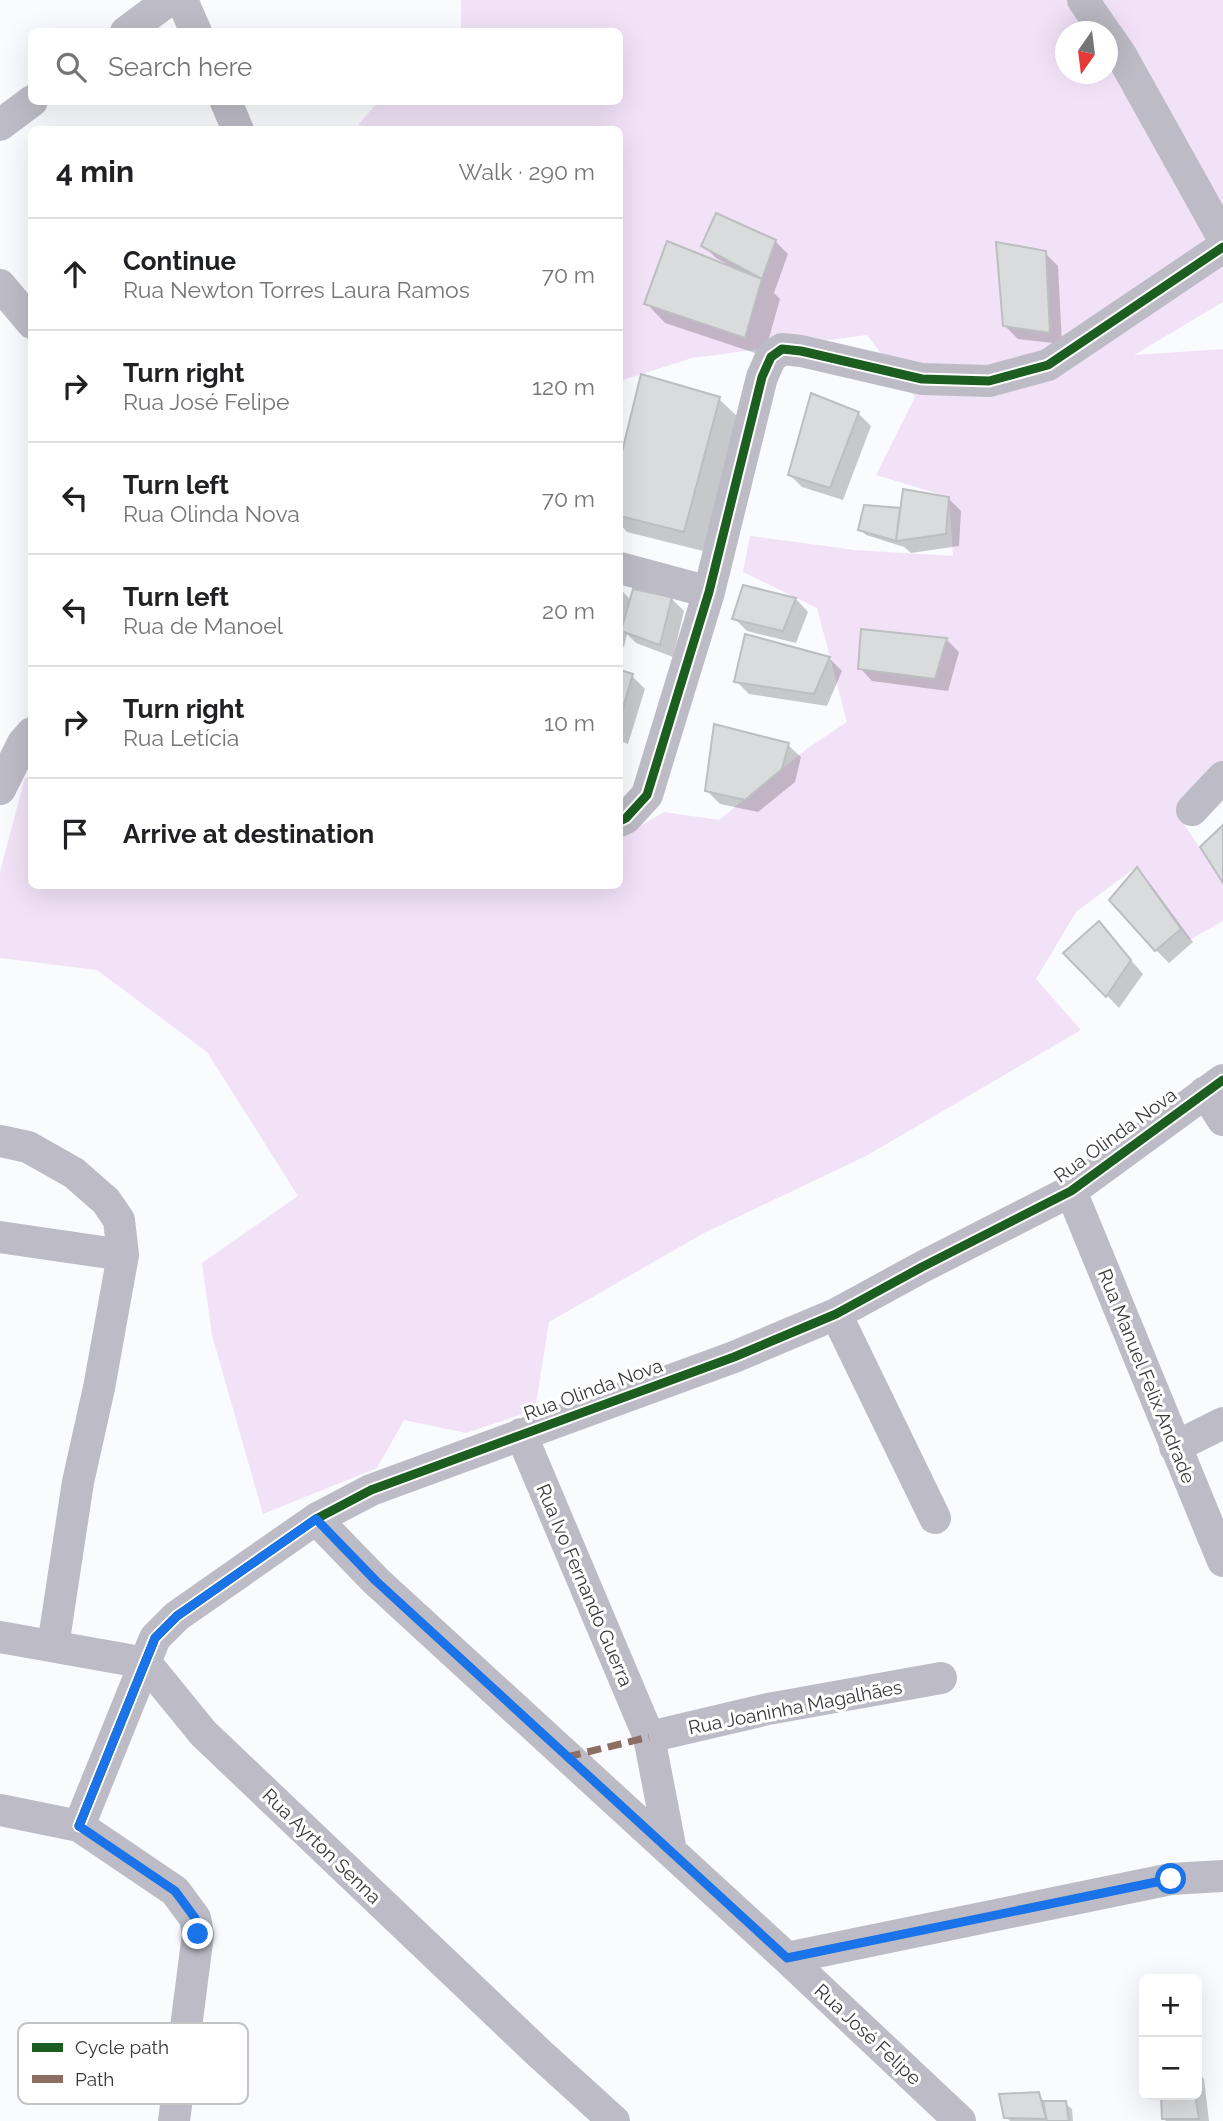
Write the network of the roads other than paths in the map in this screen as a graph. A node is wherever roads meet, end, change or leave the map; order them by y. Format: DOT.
graph roads {
  1 [pos="169,0"];
  2 [pos="182,0"];
  3 [pos="1083,0"];
  4 [pos="1097,21"];
  5 [pos="131,28"];
  6 [pos="194,28"];
  7 [pos="1118,51"];
  8 [pos="28,105"];
  9 [pos="227,105"];
  10 [pos="0,125"];
  11 [pos="236,126"];
  12 [pos="1223,237"];
  13 [pos="1223,247"];
  14 [pos="0,285"];
  15 [pos="28,318"];
  16 [pos="623,569"];
  17 [pos="709,592"];
  18 [pos="28,737"];
  19 [pos="1223,777"];
  20 [pos="0,789"];
  21 [pos="1192,810"];
  22 [pos="623,820"];
  23 [pos="1214,1086"];
  24 [pos="1223,1120"];
  25 [pos="0,1142"];
  26 [pos="1071,1191"];
  27 [pos="0,1237"];
  28 [pos="123,1255"];
  29 [pos="836,1314"];
  30 [pos="1223,1423"];
  31 [pos="521,1434"];
  32 [pos="1175,1447"];
  33 [pos="935,1518"];
  34 [pos="316,1519"];
  35 [pos="1223,1561"];
  36 [pos="0,1637"];
  37 [pos="53,1646"];
  38 [pos="145,1663"];
  39 [pos="941,1678"];
  40 [pos="649,1737"];
  41 [pos="0,1811"];
  42 [pos="79,1826"];
  43 [pos="671,1851"];
  44 [pos="1223,1876"];
  45 [pos="787,1958"];
  46 [pos="187,2023"];
  47 [pos="614,2121"];
  48 [pos="960,2121"];
  1 -- 5 [label="street"];
  2 -- 6 [label="street"];
  3 -- 4 [label="street"];
  7 -- 12 [label="street"];
  8 -- 10 [label="street"];
  9 -- 11 [label="street"];
  13 -- 17 [label="street"];
  14 -- 15 [label="street"];
  16 -- 17 [label="street"];
  17 -- 22 [label="street"];
  18 -- 20 [label="street"];
  19 -- 21 [label="street"];
  23 -- 24 [label="street"];
  23 -- 26 [label="street, Rua Olinda Nova"];
  25 -- 28 [label="street"];
  26 -- 29 [label="street, Rua Olinda Nova"];
  26 -- 32 [label="street, Rua Manuel Felix Andrade"];
  27 -- 28 [label="street"];
  28 -- 37 [label="street"];
  29 -- 31 [label="street, Rua Olinda Nova"];
  29 -- 33 [label="street"];
  30 -- 32 [label="street"];
  31 -- 34 [label="street, Rua Olinda Nova"];
  31 -- 40 [label="street, Rua Ivo Fernando Guerra"];
  32 -- 35 [label="street, Rua Manuel Felix Andrade"];
  34 -- 38 [label="street, Rua Olinda Nova"];
  34 -- 43 [label="street, Rua José Felipe"];
  36 -- 37 [label="street"];
  37 -- 38 [label="street"];
  38 -- 42 [label="street, Rua Olinda Nova"];
  38 -- 47 [label="street, Rua Ayrton Senna"];
  39 -- 40 [label="street, Rua Joaninha Magalhães"];
  40 -- 43 [label="street, Rua Ivo Fernando Guerra"];
  41 -- 42 [label="street"];
  42 -- 46 [label="street"];
  43 -- 45 [label="street, Rua José Felipe"];
  44 -- 45 [label="street"];
  45 -- 48 [label="street, Rua José Felipe"];
}
